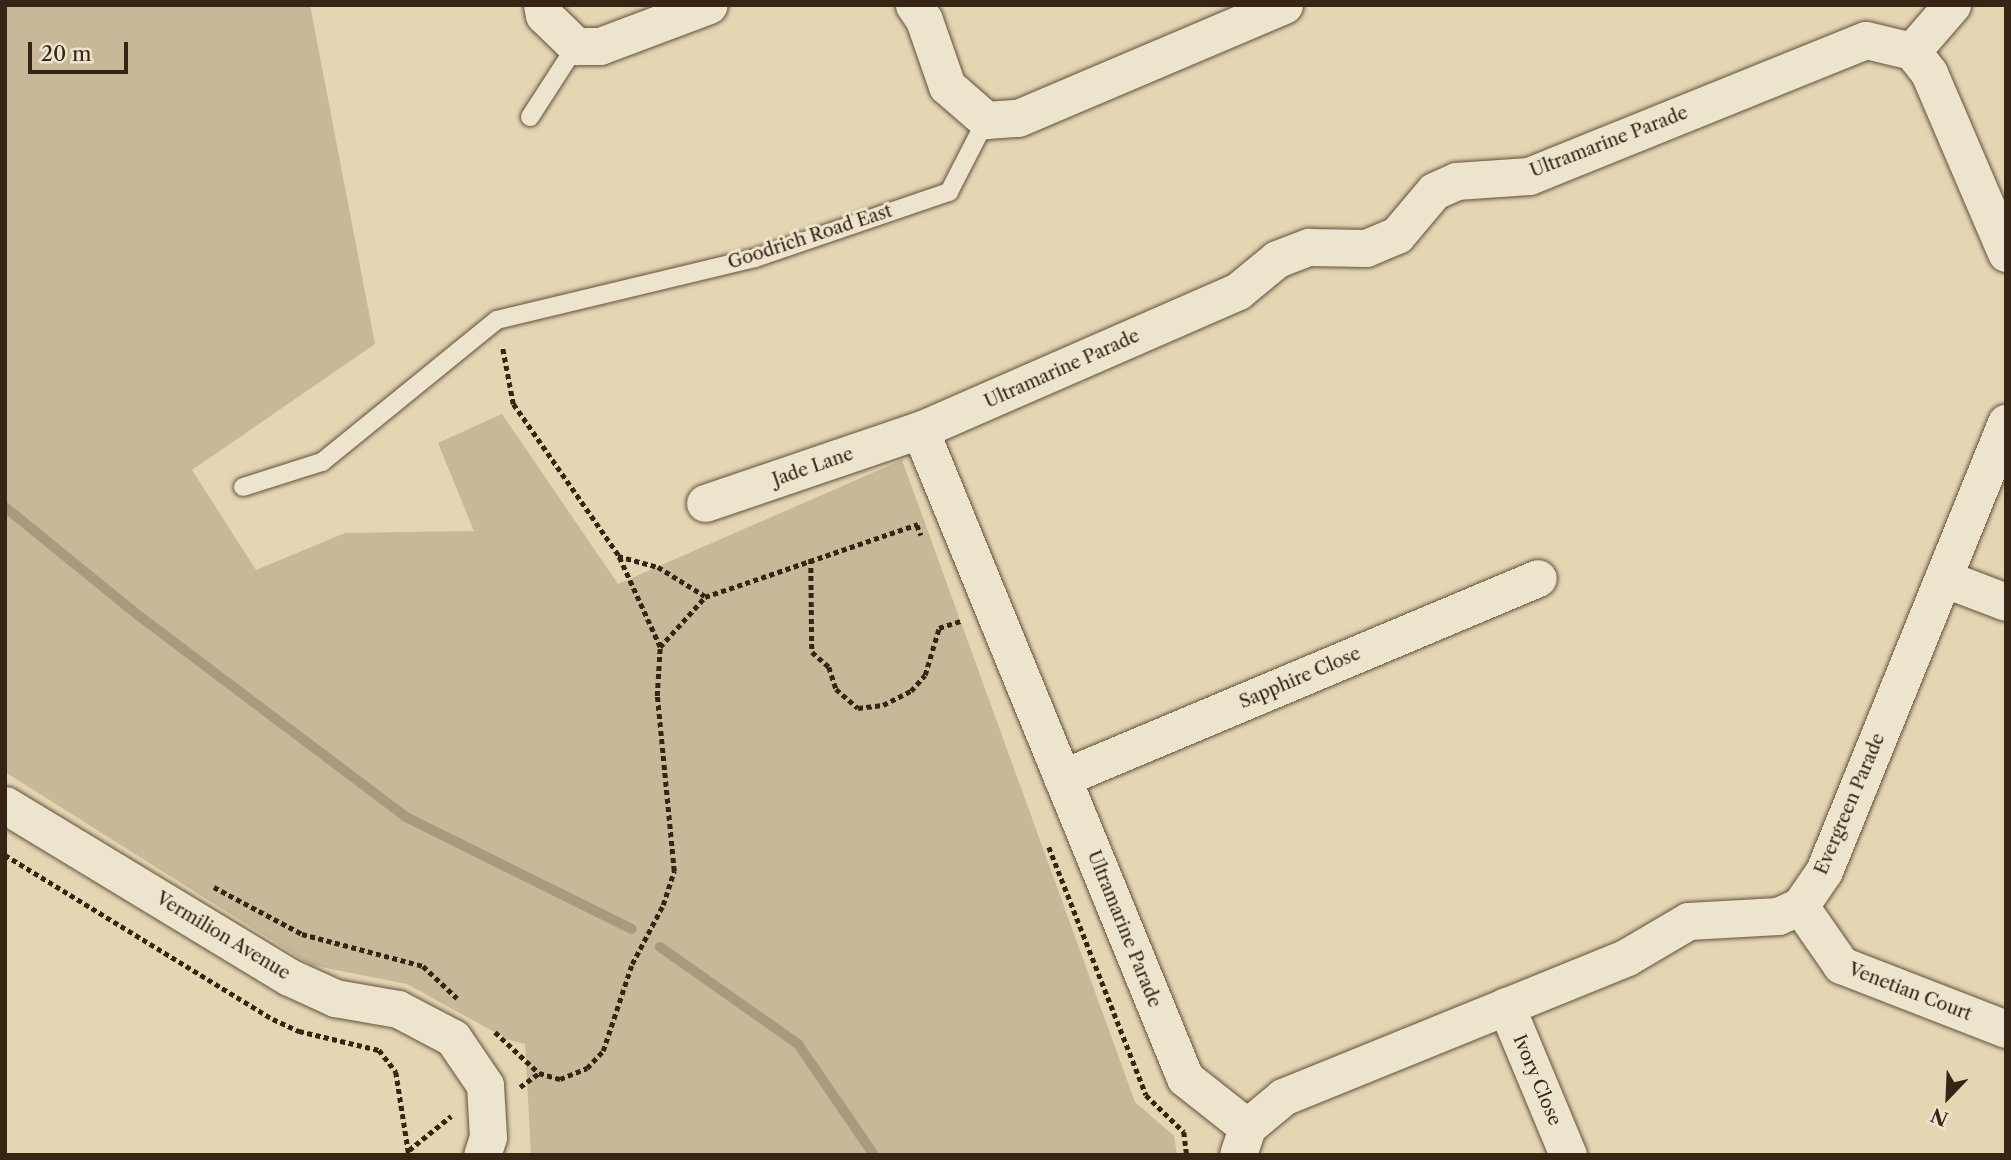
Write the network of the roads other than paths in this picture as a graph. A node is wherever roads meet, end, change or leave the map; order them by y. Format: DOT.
graph roads {
  1 [pos="542,5"];
  2 [pos="709,5"];
  3 [pos="914,5"];
  4 [pos="1284,5"];
  5 [pos="1952,5"];
  6 [pos="576,46"];
  7 [pos="1913,51"];
  8 [pos="530,117"];
  9 [pos="986,120"];
  10 [pos="2006,253"];
  11 [pos="2006,424"];
  12 [pos="920,430"];
  13 [pos="243,487"];
  14 [pos="705,503"];
  15 [pos="1538,578"];
  16 [pos="1943,578"];
  17 [pos="2006,602"];
  18 [pos="1062,778"];
  19 [pos="5,805"];
  20 [pos="1800,906"];
  21 [pos="1506,1006"];
  22 [pos="2006,1029"];
  23 [pos="1242,1141"];
  24 [pos="482,1155"];
  25 [pos="1568,1155"];
  1 -- 6 [label="street"];
  2 -- 6 [label="street"];
  3 -- 9 [label="street"];
  4 -- 9 [label="street"];
  5 -- 7 [label="street"];
  6 -- 8 [label="lane"];
  7 -- 10 [label="street"];
  7 -- 12 [label="street, Ultramarine Parade"];
  9 -- 13 [label="lane, Goodrich Road East"];
  11 -- 16 [label="street, Evergreen Parade"];
  12 -- 14 [label="street, Jade Lane"];
  12 -- 18 [label="street, Ultramarine Parade"];
  15 -- 18 [label="street, Sapphire Close"];
  16 -- 17 [label="street"];
  16 -- 20 [label="street, Evergreen Parade"];
  18 -- 23 [label="street, Ultramarine Parade"];
  19 -- 24 [label="street, Vermilion Avenue"];
  20 -- 21 [label="street"];
  20 -- 22 [label="street, Venetian Court"];
  21 -- 23 [label="street"];
  21 -- 25 [label="street, Ivory Close"];
}
